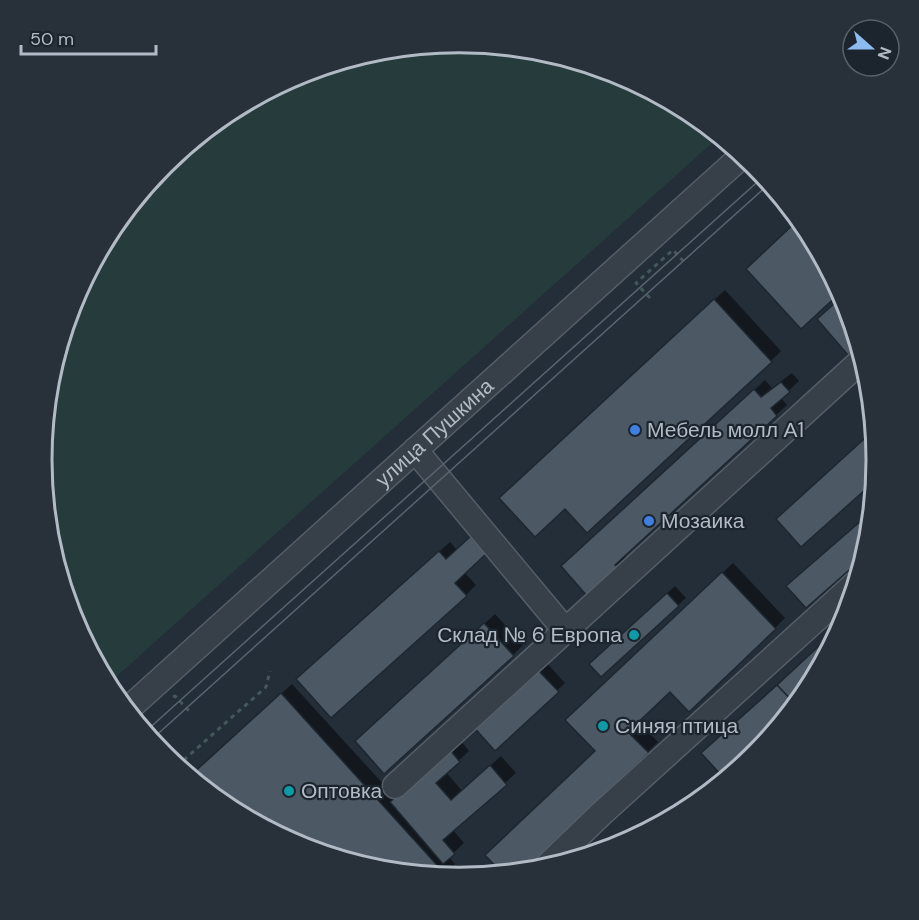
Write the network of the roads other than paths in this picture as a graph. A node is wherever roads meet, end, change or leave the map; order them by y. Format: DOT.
graph roads {
  1 [pos="736,161"];
  2 [pos="855,366"];
  3 [pos="415,450"];
  4 [pos="844,594"];
  5 [pos="565,630"];
  6 [pos="134,704"];
  7 [pos="395,786"];
  8 [pos="559,854"];
  1 -- 3 [label="street, улица Пушкина"];
  2 -- 5 [label="street"];
  3 -- 5 [label="street"];
  3 -- 6 [label="street, улица Пушкина"];
  4 -- 8 [label="street"];
  5 -- 7 [label="street"];
}
